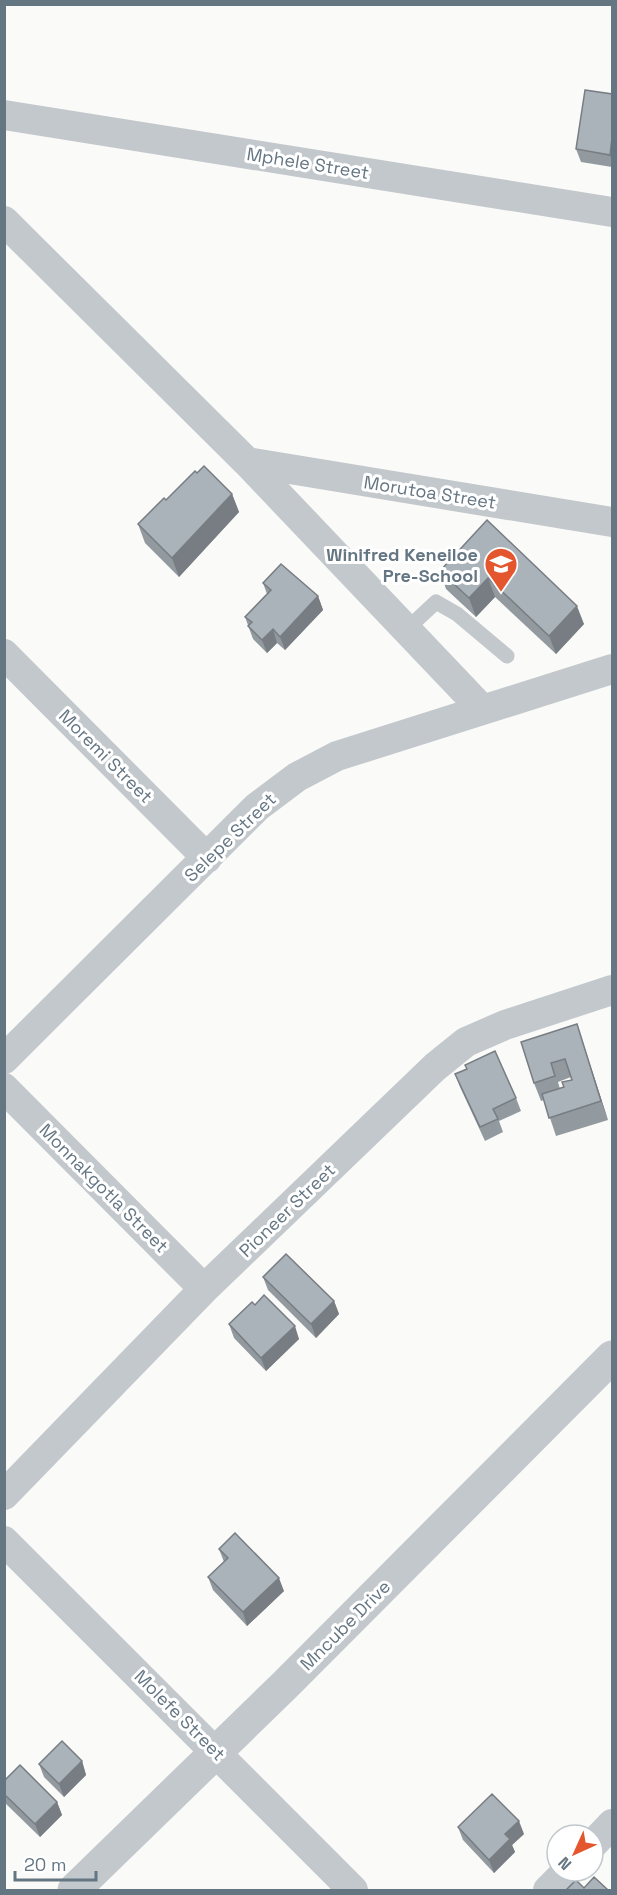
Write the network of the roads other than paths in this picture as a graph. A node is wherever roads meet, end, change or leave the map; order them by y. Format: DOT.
graph roads {
  1 [pos="4,115"];
  2 [pos="612,212"];
  3 [pos="4,221"];
  4 [pos="247,462"];
  5 [pos="612,522"];
  6 [pos="406,630"];
  7 [pos="4,654"];
  8 [pos="507,656"];
  9 [pos="612,669"];
  10 [pos="482,709"];
  11 [pos="207,858"];
  12 [pos="612,990"];
  13 [pos="4,1059"];
  14 [pos="4,1088"];
  15 [pos="204,1289"];
  16 [pos="612,1357"];
  17 [pos="4,1495"];
  18 [pos="4,1541"];
  19 [pos="216,1751"];
  20 [pos="75,1890"];
  21 [pos="353,1890"];
  1 -- 2 [label="street, Mphele Street"];
  3 -- 4 [label="street"];
  4 -- 5 [label="street, Morutoa Street"];
  4 -- 6 [label="street"];
  6 -- 8 [label="lane"];
  6 -- 10 [label="street"];
  7 -- 11 [label="street, Moremi Street"];
  9 -- 10 [label="street, Selepe Street"];
  10 -- 11 [label="street, Selepe Street"];
  11 -- 13 [label="street, Selepe Street"];
  12 -- 15 [label="street, Pioneer Street"];
  14 -- 15 [label="street, Monnakgotla Street"];
  15 -- 17 [label="street, Pioneer Street"];
  16 -- 19 [label="street, Mncube Drive"];
  18 -- 19 [label="street, Molefe Street"];
  19 -- 20 [label="street, Mncube Drive"];
  19 -- 21 [label="street, Molefe Street"];
}
